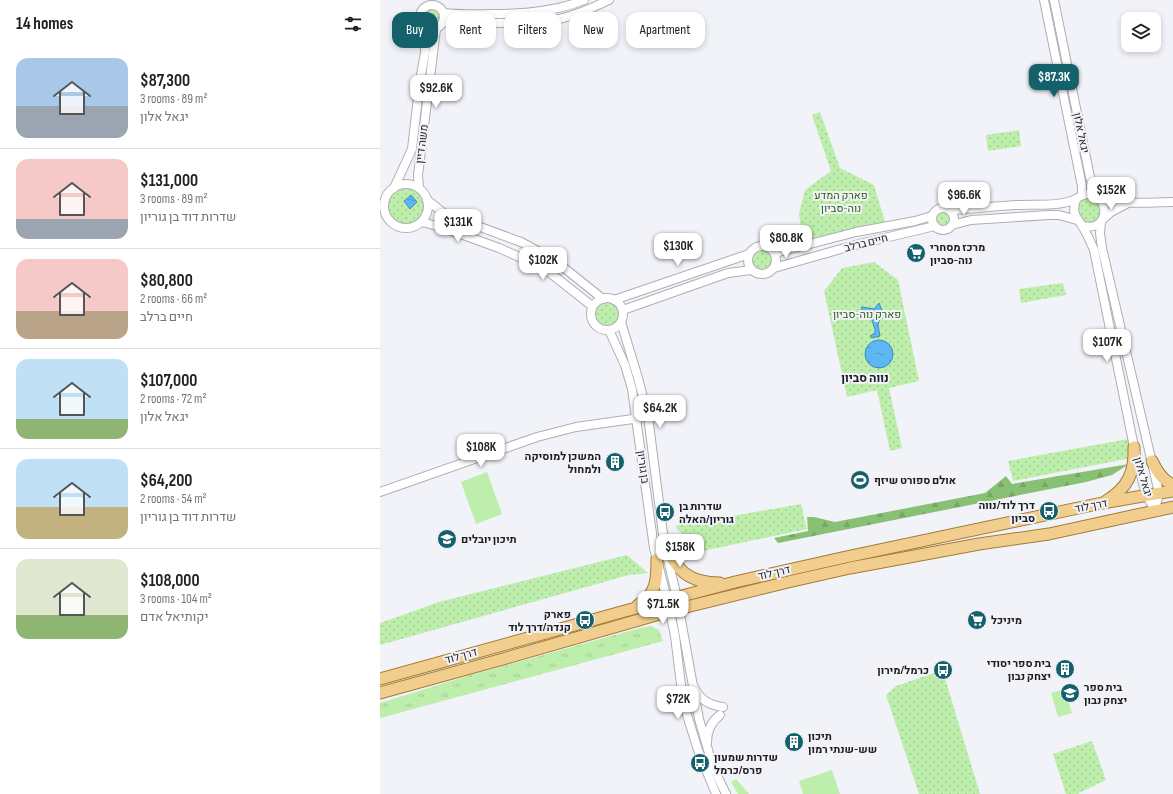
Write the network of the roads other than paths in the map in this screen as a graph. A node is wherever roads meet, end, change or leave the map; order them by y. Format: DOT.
graph roads {
  1 [pos="584,0"];
  2 [pos="609,0"];
  3 [pos="1044,0"];
  4 [pos="1054,0"];
  5 [pos="427,3"];
  6 [pos="436,3"];
  7 [pos="422,12"];
  8 [pos="444,13"];
  9 [pos="443,22"];
  10 [pos="438,28"];
  11 [pos="425,48"];
  12 [pos="434,48"];
  13 [pos="394,188"];
  14 [pos="419,188"];
  15 [pos="1098,196"];
  16 [pos="1079,197"];
  17 [pos="428,200"];
  18 [pos="1128,202"];
  19 [pos="1173,202"];
  20 [pos="950,210"];
  21 [pos="932,216"];
  22 [pos="1102,221"];
  23 [pos="422,222"];
  24 [pos="1079,223"];
  25 [pos="952,225"];
  26 [pos="935,226"];
  27 [pos="749,254"];
  28 [pos="775,254"];
  29 [pos="774,268"];
  30 [pos="751,270"];
  31 [pos="603,299"];
  32 [pos="614,300"];
  33 [pos="592,306"];
  34 [pos="623,310"];
  35 [pos="621,322"];
  36 [pos="609,330"];
  37 [pos="648,416"];
  38 [pos="636,418"];
  39 [pos="1134,447"];
  40 [pos="1152,461"];
  41 [pos="1173,485"];
  42 [pos="1173,491"];
  43 [pos="380,492"];
  44 [pos="1159,493"];
  45 [pos="1146,495"];
  46 [pos="1102,503"];
  47 [pos="1173,507"];
  48 [pos="1155,510"];
  49 [pos="664,542"];
  50 [pos="656,559"];
  51 [pos="735,582"];
  52 [pos="673,604"];
  53 [pos="625,611"];
  54 [pos="380,679"];
  55 [pos="692,683"];
  56 [pos="380,693"];
  57 [pos="707,748"];
  58 [pos="716,794"];
  59 [pos="726,794"];
  1 -- 8 [label="street"];
  2 -- 9 [label="street"];
  3 -- 16 [label="street, יגאל אלון"];
  4 -- 15 [label="street, יגאל אלון"];
  5 -- 6 [label="street"];
  5 -- 7 [label="street"];
  6 -- 8 [label="street"];
  8 -- 9 [label="street"];
  9 -- 10 [label="street"];
  11 -- 13 [label="street, משה דיין"];
  12 -- 14 [label="street, משה דיין"];
  13 -- 14 [label="street"];
  13 -- 23 [label="street"];
  14 -- 17 [label="street"];
  15 -- 16 [label="street"];
  15 -- 18 [label="street"];
  15 -- 22 [label="street"];
  16 -- 20 [label="street"];
  16 -- 24 [label="street"];
  17 -- 23 [label="street"];
  17 -- 31 [label="street"];
  18 -- 19 [label="street"];
  18 -- 22 [label="street"];
  20 -- 21 [label="street"];
  20 -- 25 [label="street"];
  21 -- 26 [label="street"];
  21 -- 28 [label="street, חיים ברלב"];
  22 -- 24 [label="street"];
  22 -- 40 [label="street, יגאל אלון"];
  23 -- 33 [label="street"];
  24 -- 25 [label="street"];
  24 -- 39 [label="street, יגאל אלון"];
  25 -- 26 [label="street"];
  26 -- 29 [label="street, חיים ברלב"];
  27 -- 28 [label="street"];
  27 -- 30 [label="street"];
  27 -- 32 [label="street"];
  28 -- 29 [label="street"];
  29 -- 30 [label="street"];
  30 -- 34 [label="street"];
  31 -- 32 [label="street"];
  31 -- 33 [label="street"];
  32 -- 34 [label="street"];
  33 -- 36 [label="street"];
  34 -- 35 [label="street"];
  35 -- 36 [label="street"];
  35 -- 37 [label="street"];
  36 -- 38 [label="street, בן גוריון"];
  37 -- 38 [label="street"];
  37 -- 49 [label="street"];
  38 -- 43 [label="street"];
  38 -- 50 [label="street, בן גוריון"];
  39 -- 45 [label="street, יגאל אלון"];
  39 -- 46 [label="main road"];
  40 -- 41 [label="main road"];
  40 -- 44 [label="street, יגאל אלון"];
  42 -- 44 [label="main road, דרך לוד"];
  44 -- 45 [label="main road, דרך לוד"];
  44 -- 48 [label="street, יגאל אלון"];
  45 -- 46 [label="main road, דרך לוד"];
  45 -- 48 [label="street, יגאל אלון"];
  46 -- 51 [label="main road, דרך לוד"];
  47 -- 48 [label="main road, דרך לוד"];
  48 -- 52 [label="main road, דרך לוד"];
  49 -- 51 [label="main road"];
  49 -- 52 [label="street"];
  50 -- 52 [label="street, בן גוריון"];
  50 -- 53 [label="main road"];
  51 -- 52 [label="main road, דרך לוד"];
  52 -- 53 [label="main road, דרך לוד"];
  52 -- 55 [label="street"];
  52 -- 56 [label="main road, דרך לוד"];
  52 -- 58 [label="street"];
  53 -- 54 [label="main road, דרך לוד"];
  55 -- 57 [label="street"];
  55 -- 57 [label="street"];
  57 -- 59 [label="street"];
}
